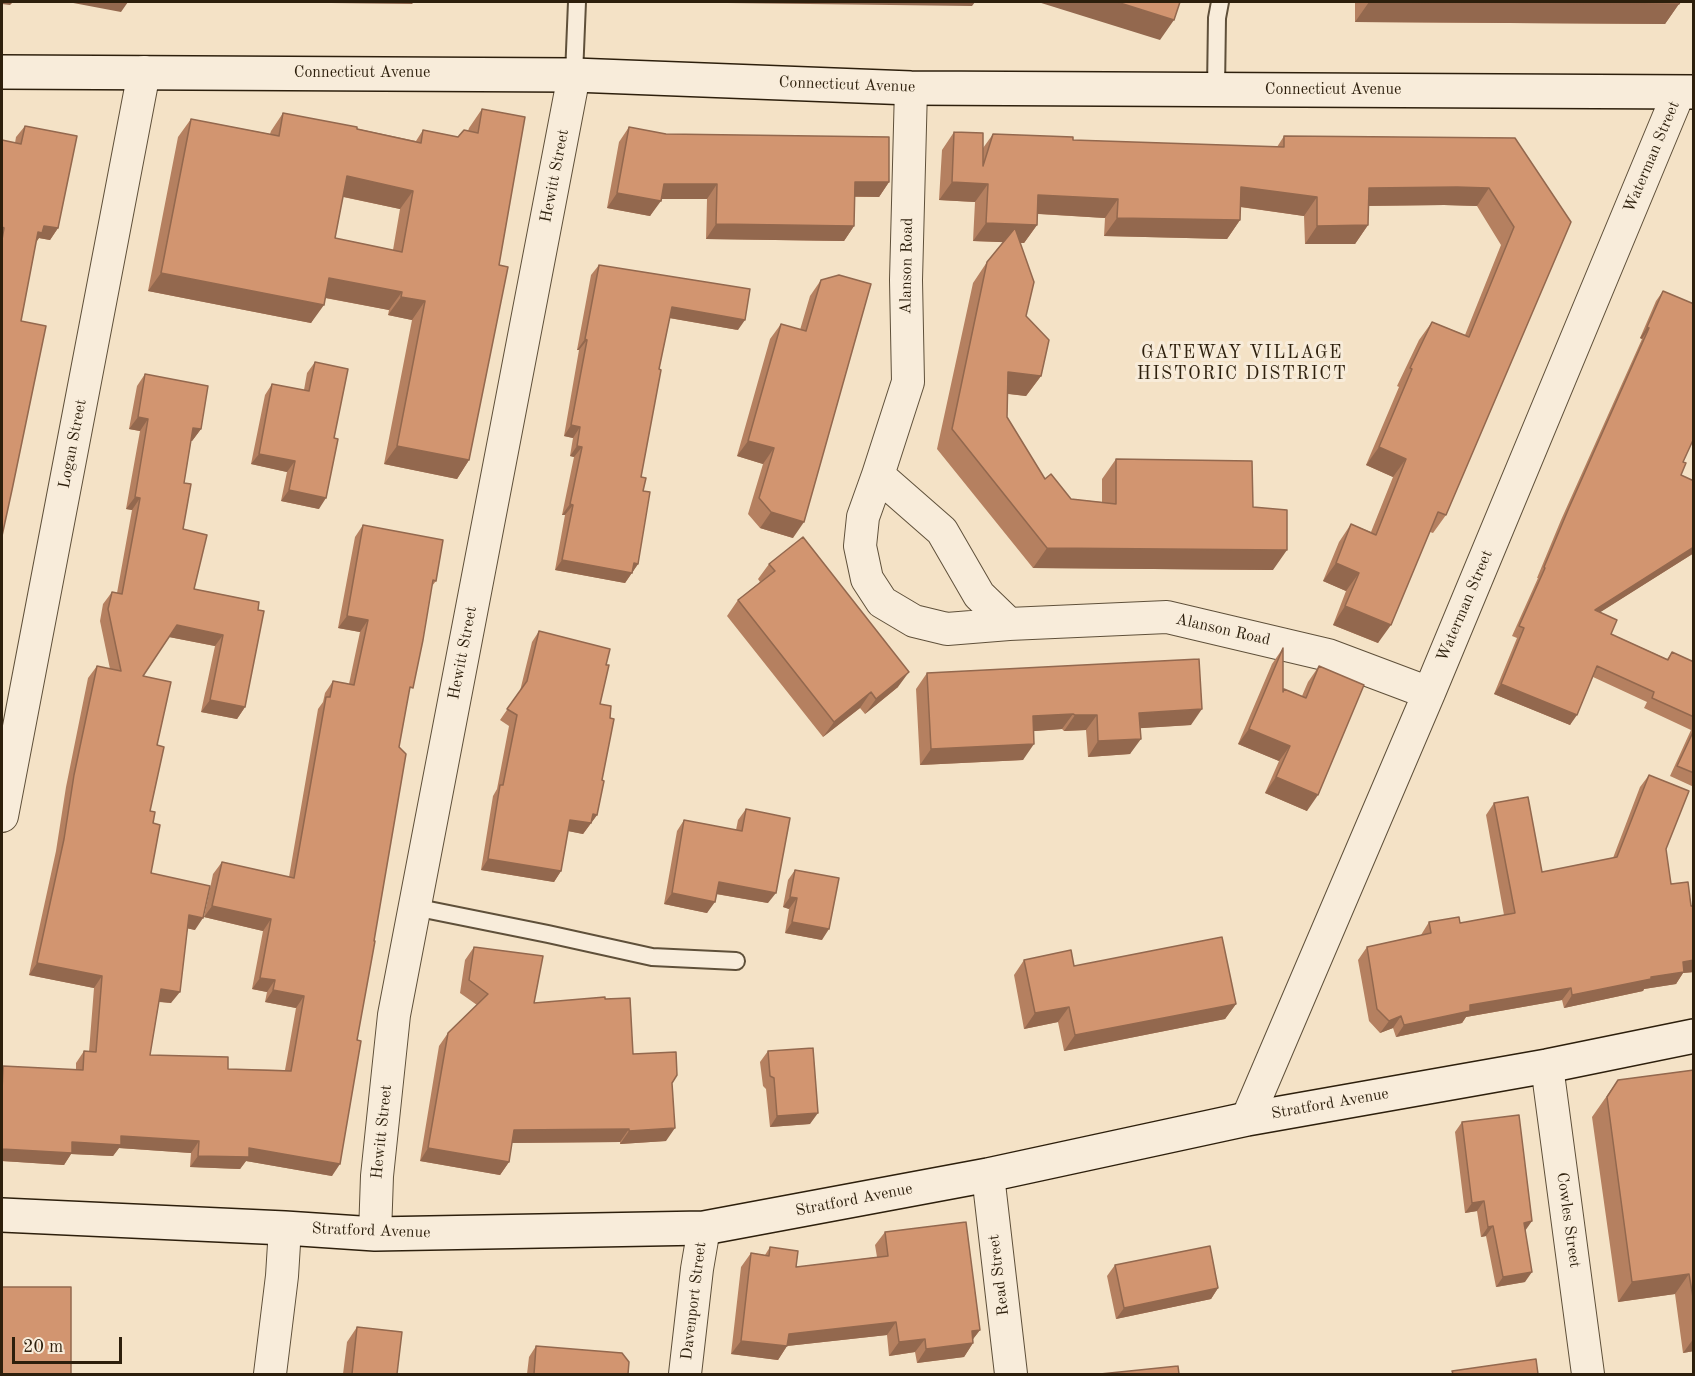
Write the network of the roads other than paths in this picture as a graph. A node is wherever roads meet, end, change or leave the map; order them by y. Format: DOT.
graph roads {
  1 [pos="577,2"];
  2 [pos="1220,2"];
  3 [pos="2,72"];
  4 [pos="144,72"];
  5 [pos="574,75"];
  6 [pos="911,88"];
  7 [pos="1216,89"];
  8 [pos="1686,92"];
  9 [pos="878,475"];
  10 [pos="1009,624"];
  11 [pos="1429,693"];
  12 [pos="2,816"];
  13 [pos="414,907"];
  14 [pos="736,961"];
  15 [pos="1694,1036"];
  16 [pos="1547,1066"];
  17 [pos="1247,1119"];
  18 [pos="988,1175"];
  19 [pos="2,1215"];
  20 [pos="285,1228"];
  21 [pos="704,1228"];
  22 [pos="375,1234"];
  23 [pos="270,1374"];
  24 [pos="685,1374"];
  25 [pos="1011,1374"];
  26 [pos="1588,1374"];
  1 -- 5 [label="lane"];
  2 -- 7 [label="lane"];
  3 -- 4 [label="main road, Connecticut Avenue"];
  4 -- 5 [label="main road, Connecticut Avenue"];
  4 -- 12 [label="street, Logan Street"];
  5 -- 6 [label="main road, Connecticut Avenue"];
  5 -- 13 [label="street, Hewitt Street"];
  6 -- 7 [label="main road, Connecticut Avenue"];
  6 -- 9 [label="street, Alanson Road"];
  7 -- 8 [label="main road, Connecticut Avenue"];
  8 -- 11 [label="street, Waterman Street"];
  9 -- 10 [label="street"];
  9 -- 10 [label="street, Alanson Road"];
  10 -- 11 [label="street, Alanson Road"];
  11 -- 17 [label="street, Waterman Street"];
  13 -- 14 [label="lane"];
  13 -- 22 [label="street, Hewitt Street"];
  15 -- 16 [label="main road, Stratford Avenue"];
  16 -- 17 [label="main road, Stratford Avenue"];
  16 -- 26 [label="street, Cowles Street"];
  17 -- 18 [label="main road, Stratford Avenue"];
  18 -- 21 [label="main road, Stratford Avenue"];
  18 -- 25 [label="street, Read Street"];
  19 -- 20 [label="main road, Stratford Avenue"];
  20 -- 22 [label="main road, Stratford Avenue"];
  20 -- 23 [label="street"];
  21 -- 22 [label="main road, Stratford Avenue"];
  21 -- 24 [label="street, Davenport Street"];
}
